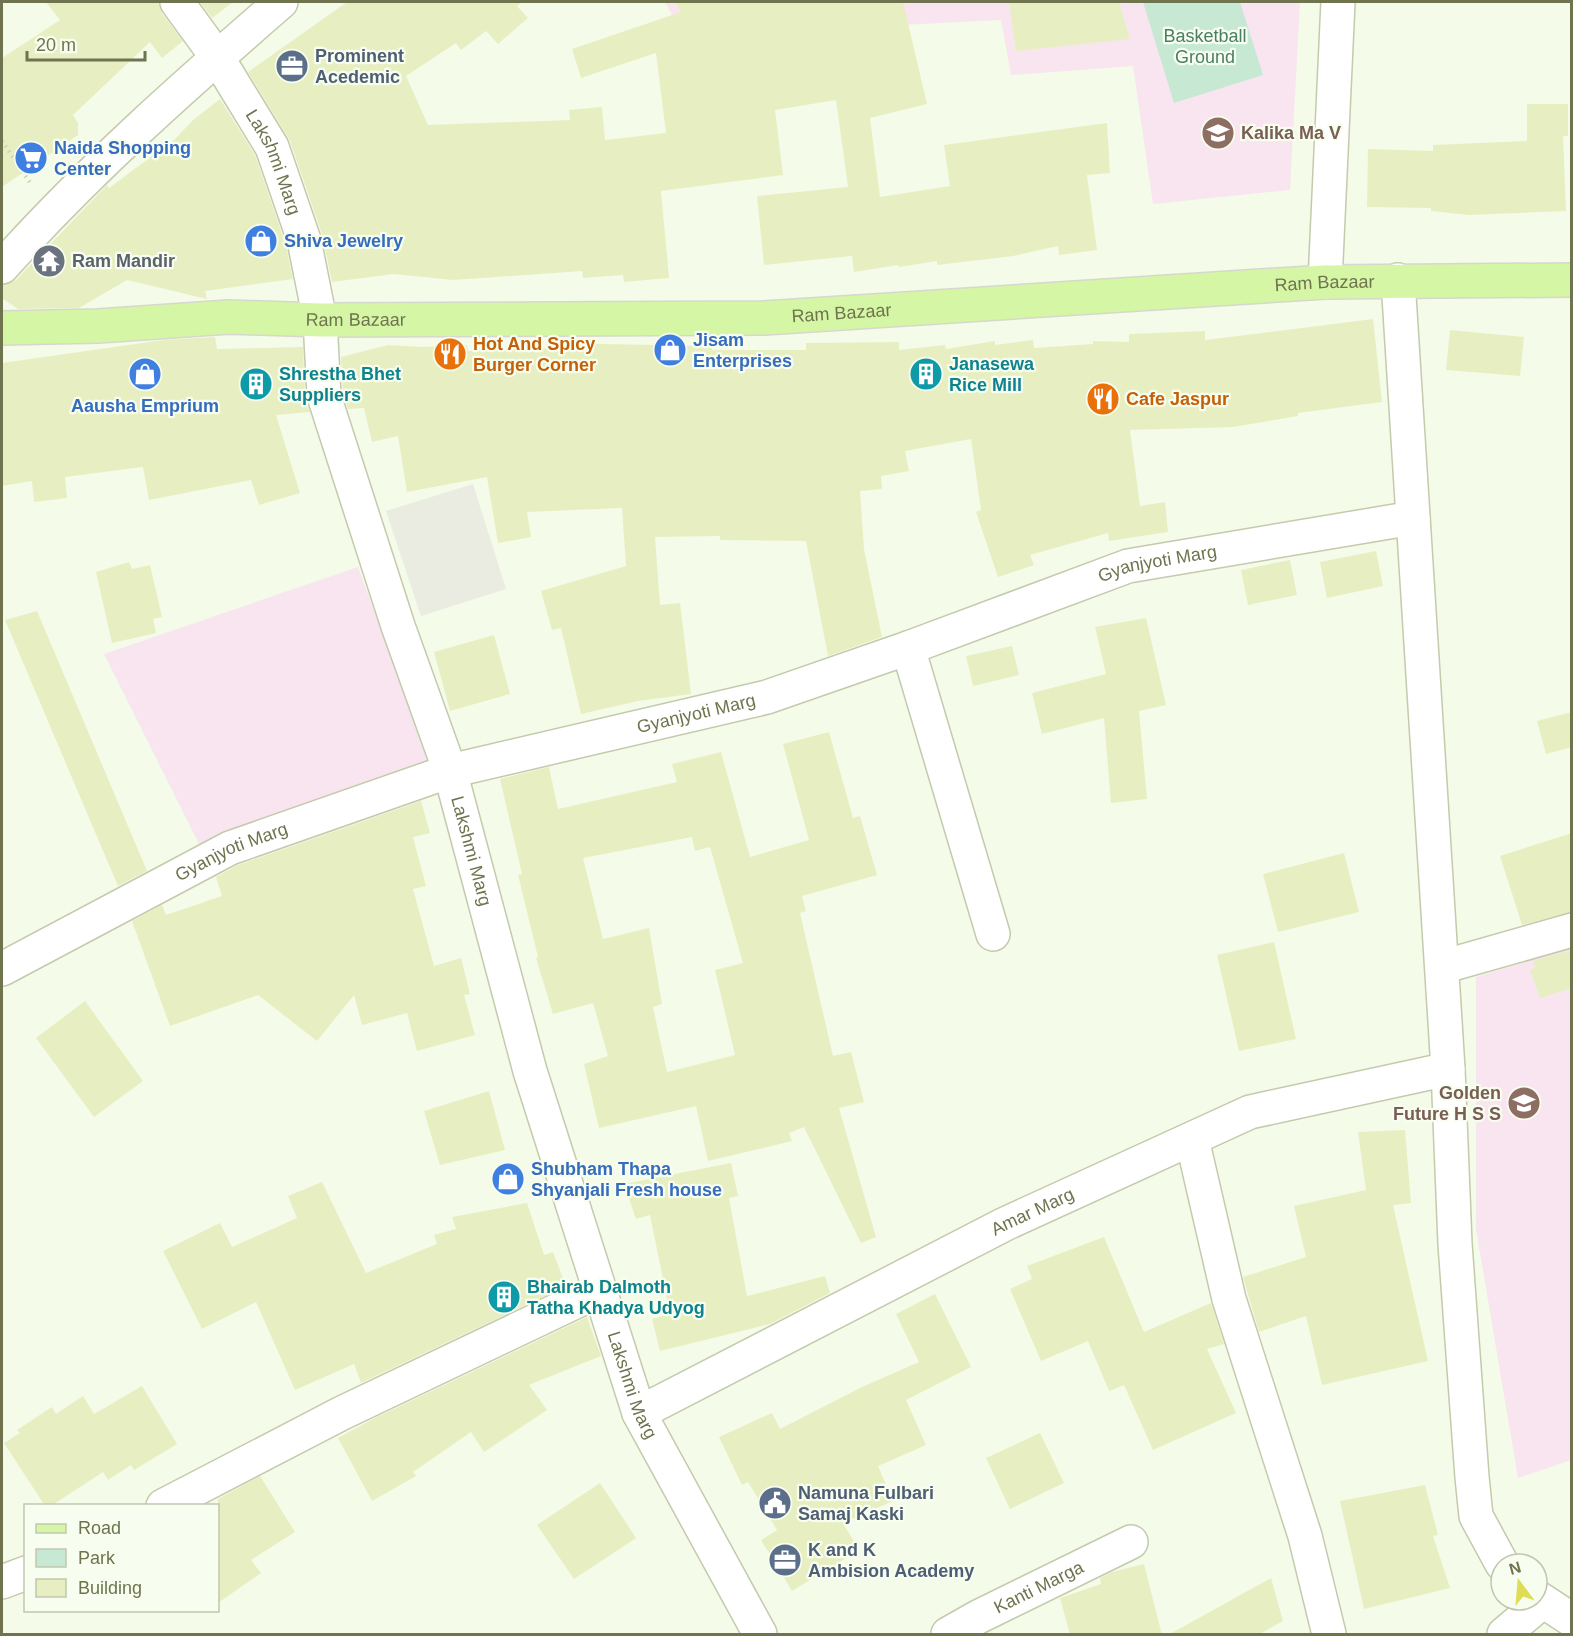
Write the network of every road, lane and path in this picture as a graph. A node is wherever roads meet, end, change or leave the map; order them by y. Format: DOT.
graph roads {
  1 [pos="177,2"];
  2 [pos="281,2"];
  3 [pos="1338,2"];
  4 [pos="217,57"];
  5 [pos="2,141"];
  6 [pos="52,210"];
  7 [pos="2,267"];
  8 [pos="1398,280"];
  9 [pos="1572,280"];
  10 [pos="1325,282"];
  11 [pos="320,320"];
  12 [pos="2,328"];
  13 [pos="1413,518"];
  14 [pos="908,648"];
  15 [pos="450,771"];
  16 [pos="1572,930"];
  17 [pos="993,934"];
  18 [pos="1442,967"];
  19 [pos="2,969"];
  20 [pos="1448,1069"];
  21 [pos="1192,1139"];
  22 [pos="600,1290"];
  23 [pos="639,1413"];
  24 [pos="167,1504"];
  25 [pos="1131,1542"];
  26 [pos="1496,1552"];
  27 [pos="24,1574"];
  28 [pos="2,1582"];
  29 [pos="1549,1606"];
  30 [pos="1528,1612"];
  31 [pos="1572,1620"];
  32 [pos="760,1635"];
  33 [pos="948,1635"];
  34 [pos="1329,1635"];
  35 [pos="1504,1635"];
  1 -- 4 [label="street, Lakshmi Marg"];
  2 -- 4 [label="street"];
  3 -- 10 [label="street"];
  4 -- 6 [label="street"];
  4 -- 11 [label="street, Lakshmi Marg"];
  5 -- 6 [label="path"];
  6 -- 7 [label="street"];
  8 -- 9 [label="main road, Ram Bazaar"];
  8 -- 10 [label="main road, Ram Bazaar"];
  8 -- 13 [label="street"];
  10 -- 11 [label="main road, Ram Bazaar"];
  11 -- 12 [label="main road, Ram Bazaar"];
  11 -- 15 [label="street, Lakshmi Marg"];
  13 -- 14 [label="street, Gyanjyoti Marg"];
  13 -- 18 [label="street"];
  14 -- 15 [label="street, Gyanjyoti Marg"];
  14 -- 17 [label="street"];
  15 -- 19 [label="street, Gyanjyoti Marg"];
  15 -- 22 [label="street, Lakshmi Marg"];
  16 -- 18 [label="street"];
  18 -- 20 [label="street"];
  20 -- 21 [label="street, Amar Marg"];
  20 -- 26 [label="street"];
  21 -- 23 [label="street, Amar Marg"];
  21 -- 34 [label="street"];
  22 -- 23 [label="street, Lakshmi Marg"];
  22 -- 24 [label="street"];
  23 -- 32 [label="street, Lakshmi Marg"];
  25 -- 33 [label="street, Kanti Marga"];
  27 -- 28 [label="street"];
  29 -- 31 [label="street"];
  30 -- 35 [label="street"];
}
